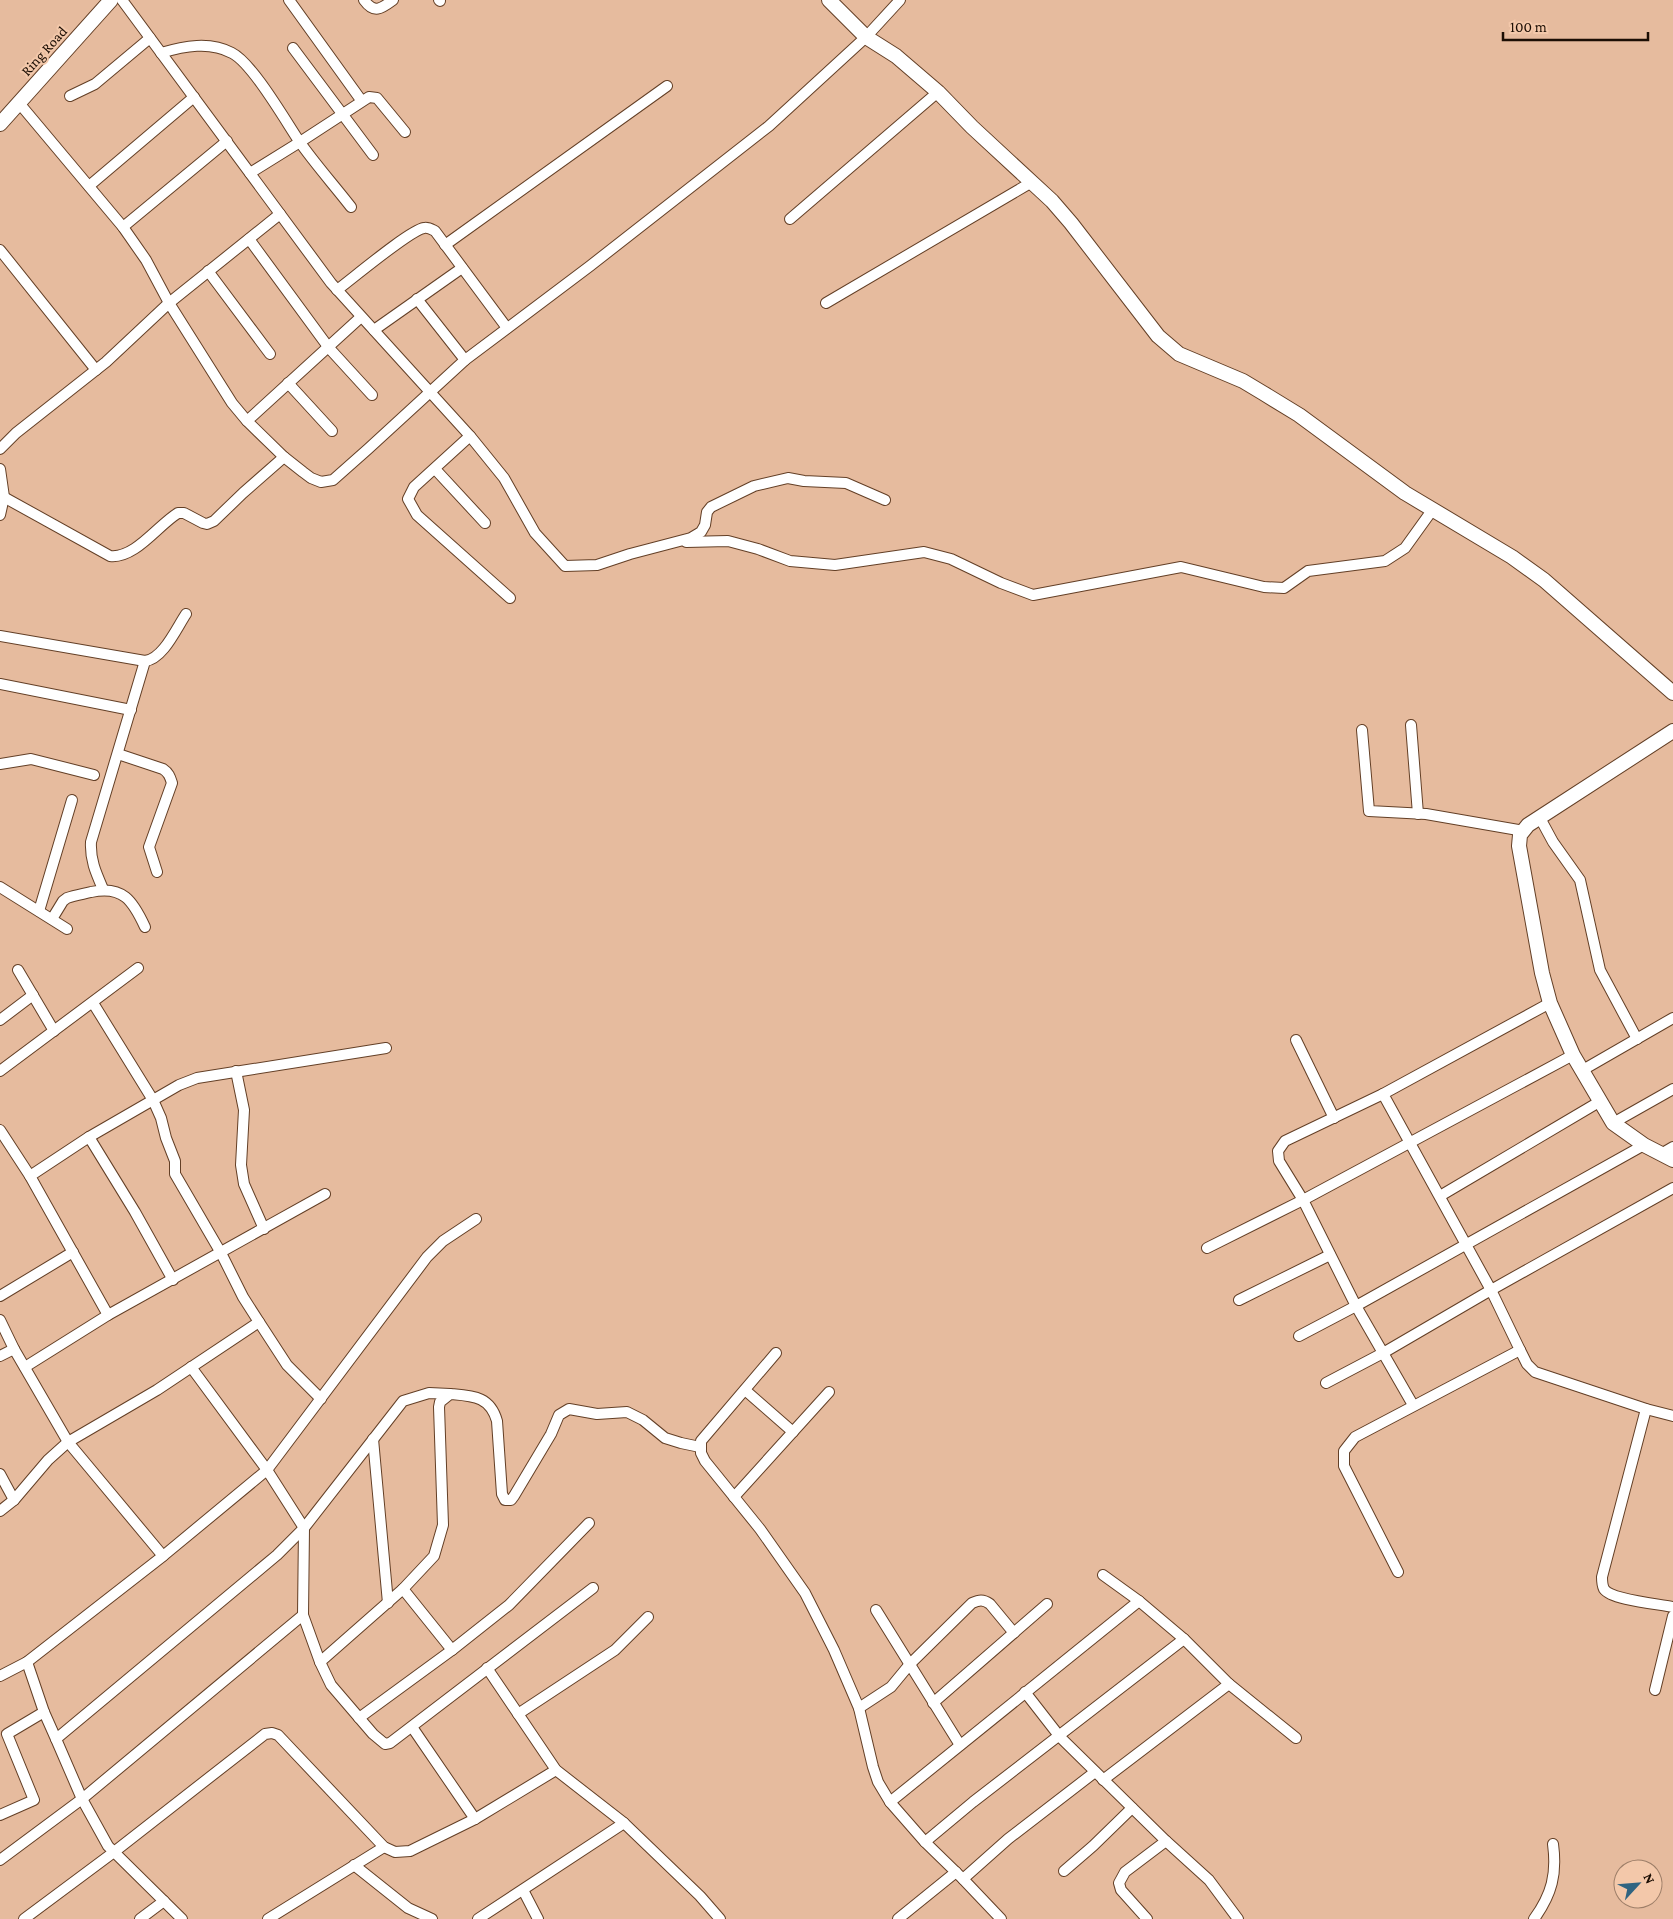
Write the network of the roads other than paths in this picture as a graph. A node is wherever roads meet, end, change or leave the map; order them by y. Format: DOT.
graph roads {
  1 [pos="111,0"];
  2 [pos="122,0"];
  3 [pos="289,0"];
  4 [pos="364,0"];
  5 [pos="393,0"];
  6 [pos="829,0"];
  7 [pos="900,0"];
  8 [pos="866,37"];
  9 [pos="150,38"];
  10 [pos="293,48"];
  11 [pos="161,53"];
  12 [pos="667,86"];
  13 [pos="938,92"];
  14 [pos="70,96"];
  15 [pos="194,96"];
  16 [pos="361,100"];
  17 [pos="19,103"];
  18 [pos="341,114"];
  19 [pos="0,124"];
  20 [pos="405,132"];
  21 [pos="227,141"];
  22 [pos="300,142"];
  23 [pos="373,155"];
  24 [pos="250,173"];
  25 [pos="1032,182"];
  26 [pos="89,186"];
  27 [pos="351,207"];
  28 [pos="280,214"];
  29 [pos="790,218"];
  30 [pos="123,227"];
  31 [pos="249,239"];
  32 [pos="445,245"];
  33 [pos="0,250"];
  34 [pos="462,268"];
  35 [pos="208,271"];
  36 [pos="337,290"];
  37 [pos="417,300"];
  38 [pos="169,303"];
  39 [pos="826,303"];
  40 [pos="361,317"];
  41 [pos="507,328"];
  42 [pos="374,330"];
  43 [pos="329,348"];
  44 [pos="270,354"];
  45 [pos="465,360"];
  46 [pos="96,370"];
  47 [pos="288,383"];
  48 [pos="430,391"];
  49 [pos="372,395"];
  50 [pos="247,422"];
  51 [pos="332,431"];
  52 [pos="470,436"];
  53 [pos="0,448"];
  54 [pos="284,458"];
  55 [pos="435,468"];
  56 [pos="0,469"];
  57 [pos="2,496"];
  58 [pos="885,500"];
  59 [pos="1432,510"];
  60 [pos="0,515"];
  61 [pos="485,522"];
  62 [pos="679,542"];
  63 [pos="510,598"];
  64 [pos="186,614"];
  65 [pos="0,636"];
  66 [pos="144,661"];
  67 [pos="0,684"];
  68 [pos="1673,693"];
  69 [pos="131,710"];
  70 [pos="1412,725"];
  71 [pos="1362,730"];
  72 [pos="1673,731"];
  73 [pos="118,754"];
  74 [pos="0,764"];
  75 [pos="94,775"];
  76 [pos="72,800"];
  77 [pos="1418,814"];
  78 [pos="1540,818"];
  79 [pos="1524,831"];
  80 [pos="157,872"];
  81 [pos="0,887"];
  82 [pos="103,889"];
  83 [pos="39,911"];
  84 [pos="52,919"];
  85 [pos="145,927"];
  86 [pos="68,929"];
  87 [pos="138,968"];
  88 [pos="18,970"];
  89 [pos="33,995"];
  90 [pos="93,1003"];
  91 [pos="1550,1003"];
  92 [pos="1673,1018"];
  93 [pos="0,1020"];
  94 [pos="54,1031"];
  95 [pos="1637,1039"];
  96 [pos="1296,1040"];
  97 [pos="386,1048"];
  98 [pos="1573,1055"];
  99 [pos="0,1071"];
  100 [pos="236,1071"];
  101 [pos="1581,1071"];
  102 [pos="1673,1089"];
  103 [pos="1383,1094"];
  104 [pos="154,1100"];
  105 [pos="1599,1102"];
  106 [pos="1334,1118"];
  107 [pos="1613,1123"];
  108 [pos="0,1130"];
  109 [pos="89,1136"];
  110 [pos="1411,1144"];
  111 [pos="1644,1145"];
  112 [pos="1669,1154"];
  113 [pos="30,1176"];
  114 [pos="1673,1188"];
  115 [pos="325,1194"];
  116 [pos="1440,1196"];
  117 [pos="1303,1200"];
  118 [pos="476,1219"];
  119 [pos="264,1228"];
  120 [pos="1466,1244"];
  121 [pos="1207,1248"];
  122 [pos="73,1252"];
  123 [pos="221,1253"];
  124 [pos="1330,1255"];
  125 [pos="173,1280"];
  126 [pos="1491,1290"];
  127 [pos="0,1296"];
  128 [pos="1239,1300"];
  129 [pos="1356,1306"];
  130 [pos="108,1315"];
  131 [pos="0,1320"];
  132 [pos="259,1322"];
  133 [pos="1299,1336"];
  134 [pos="14,1349"];
  135 [pos="1520,1350"];
  136 [pos="776,1353"];
  137 [pos="1382,1353"];
  138 [pos="0,1356"];
  139 [pos="25,1367"];
  140 [pos="191,1367"];
  141 [pos="1326,1383"];
  142 [pos="745,1390"];
  143 [pos="829,1392"];
  144 [pos="450,1394"];
  145 [pos="321,1399"];
  146 [pos="1413,1405"];
  147 [pos="1646,1409"];
  148 [pos="1673,1416"];
  149 [pos="793,1432"];
  150 [pos="373,1440"];
  151 [pos="68,1442"];
  152 [pos="700,1447"];
  153 [pos="268,1470"];
  154 [pos="0,1474"];
  155 [pos="734,1497"];
  156 [pos="14,1500"];
  157 [pos="0,1511"];
  158 [pos="589,1523"];
  159 [pos="304,1528"];
  160 [pos="163,1556"];
  161 [pos="1398,1572"];
  162 [pos="1103,1575"];
  163 [pos="593,1588"];
  164 [pos="403,1589"];
  165 [pos="1139,1601"];
  166 [pos="388,1603"];
  167 [pos="1047,1604"];
  168 [pos="1673,1606"];
  169 [pos="876,1610"];
  170 [pos="303,1615"];
  171 [pos="1673,1616"];
  172 [pos="648,1617"];
  173 [pos="1014,1633"];
  174 [pos="1184,1639"];
  175 [pos="452,1650"];
  176 [pos="27,1662"];
  177 [pos="320,1662"];
  178 [pos="910,1664"];
  179 [pos="487,1668"];
  180 [pos="0,1676"];
  181 [pos="1229,1684"];
  182 [pos="1655,1690"];
  183 [pos="1025,1692"];
  184 [pos="933,1703"];
  185 [pos="859,1708"];
  186 [pos="44,1712"];
  187 [pos="518,1714"];
  188 [pos="359,1718"];
  189 [pos="412,1727"];
  190 [pos="1060,1737"];
  191 [pos="1296,1738"];
  192 [pos="56,1739"];
  193 [pos="960,1745"];
  194 [pos="556,1770"];
  195 [pos="1095,1772"];
  196 [pos="1103,1780"];
  197 [pos="82,1799"];
  198 [pos="890,1802"];
  199 [pos="1132,1808"];
  200 [pos="0,1815"];
  201 [pos="475,1819"];
  202 [pos="624,1823"];
  203 [pos="1166,1841"];
  204 [pos="925,1842"];
  205 [pos="1553,1844"];
  206 [pos="384,1847"];
  207 [pos="114,1852"];
  208 [pos="0,1860"];
  209 [pos="354,1866"];
  210 [pos="1064,1871"];
  211 [pos="960,1876"];
  212 [pos="523,1890"];
  213 [pos="164,1901"];
  214 [pos="716,1918"];
  215 [pos="24,1919"];
  216 [pos="140,1919"];
  217 [pos="182,1919"];
  218 [pos="269,1919"];
  219 [pos="432,1919"];
  220 [pos="478,1919"];
  221 [pos="538,1919"];
  222 [pos="898,1919"];
  223 [pos="1001,1919"];
  224 [pos="1147,1919"];
  225 [pos="1238,1919"];
  226 [pos="1534,1919"];
  1 -- 17 [label="street, Ring Road"];
  2 -- 9 [label="street"];
  3 -- 16 [label="street"];
  4 -- 5 [label="street"];
  6 -- 8 [label="street"];
  7 -- 8 [label="street"];
  8 -- 13 [label="street"];
  8 -- 41 [label="street"];
  9 -- 11 [label="street"];
  9 -- 14 [label="street"];
  10 -- 18 [label="street"];
  11 -- 15 [label="street"];
  11 -- 22 [label="street"];
  12 -- 32 [label="street"];
  13 -- 25 [label="street"];
  13 -- 29 [label="street"];
  15 -- 21 [label="street"];
  15 -- 26 [label="street"];
  16 -- 18 [label="street"];
  16 -- 20 [label="street"];
  17 -- 19 [label="street, Ring Road"];
  17 -- 26 [label="street"];
  18 -- 22 [label="street"];
  18 -- 23 [label="street"];
  21 -- 24 [label="street"];
  21 -- 30 [label="street"];
  22 -- 24 [label="street"];
  22 -- 27 [label="street"];
  24 -- 28 [label="street"];
  25 -- 39 [label="street"];
  25 -- 59 [label="street"];
  26 -- 30 [label="street"];
  28 -- 31 [label="street"];
  28 -- 36 [label="street"];
  30 -- 38 [label="street"];
  31 -- 35 [label="street"];
  31 -- 43 [label="street"];
  32 -- 34 [label="street"];
  32 -- 36 [label="street"];
  33 -- 46 [label="street"];
  34 -- 37 [label="street"];
  34 -- 41 [label="street"];
  35 -- 38 [label="street"];
  35 -- 44 [label="street"];
  36 -- 40 [label="street"];
  37 -- 42 [label="street"];
  37 -- 45 [label="street"];
  38 -- 46 [label="street"];
  38 -- 50 [label="street"];
  40 -- 42 [label="street"];
  40 -- 43 [label="street"];
  41 -- 45 [label="street"];
  42 -- 48 [label="street"];
  43 -- 47 [label="street"];
  43 -- 49 [label="street"];
  45 -- 48 [label="street"];
  46 -- 53 [label="street"];
  47 -- 50 [label="street"];
  47 -- 51 [label="street"];
  48 -- 52 [label="street"];
  48 -- 54 [label="street"];
  50 -- 54 [label="street"];
  52 -- 55 [label="street"];
  52 -- 62 [label="street"];
  54 -- 57 [label="street"];
  55 -- 61 [label="street"];
  55 -- 63 [label="street"];
  56 -- 57 [label="street"];
  57 -- 60 [label="street"];
  58 -- 62 [label="street"];
  59 -- 62 [label="street"];
  59 -- 68 [label="street"];
  64 -- 66 [label="street"];
  65 -- 66 [label="street"];
  66 -- 69 [label="street"];
  67 -- 69 [label="street"];
  69 -- 73 [label="street"];
  70 -- 77 [label="street"];
  71 -- 77 [label="street"];
  72 -- 78 [label="street"];
  73 -- 80 [label="street"];
  73 -- 82 [label="street"];
  74 -- 75 [label="street"];
  76 -- 83 [label="street"];
  77 -- 79 [label="street"];
  78 -- 79 [label="street"];
  78 -- 95 [label="street"];
  79 -- 91 [label="street"];
  81 -- 83 [label="street"];
  82 -- 84 [label="street"];
  82 -- 85 [label="street"];
  83 -- 84 [label="street"];
  84 -- 86 [label="street"];
  87 -- 90 [label="street"];
  88 -- 89 [label="street"];
  89 -- 93 [label="street"];
  89 -- 94 [label="street"];
  90 -- 94 [label="street"];
  90 -- 104 [label="street"];
  91 -- 98 [label="street"];
  91 -- 103 [label="street"];
  92 -- 95 [label="street"];
  94 -- 99 [label="street"];
  95 -- 101 [label="street"];
  96 -- 106 [label="street"];
  97 -- 100 [label="street"];
  98 -- 101 [label="street"];
  98 -- 110 [label="street"];
  100 -- 104 [label="street"];
  100 -- 119 [label="street"];
  101 -- 105 [label="street"];
  102 -- 107 [label="street"];
  103 -- 106 [label="street"];
  103 -- 110 [label="street"];
  104 -- 109 [label="street"];
  104 -- 123 [label="street"];
  105 -- 107 [label="street"];
  105 -- 116 [label="street"];
  106 -- 117 [label="street"];
  107 -- 111 [label="street"];
  108 -- 113 [label="street"];
  109 -- 113 [label="street"];
  109 -- 125 [label="street"];
  110 -- 116 [label="street"];
  110 -- 117 [label="street"];
  111 -- 112 [label="street"];
  111 -- 120 [label="street"];
  113 -- 122 [label="street"];
  114 -- 126 [label="street"];
  115 -- 119 [label="street"];
  116 -- 120 [label="street"];
  117 -- 121 [label="street"];
  117 -- 124 [label="street"];
  118 -- 145 [label="street"];
  119 -- 123 [label="street"];
  120 -- 126 [label="street"];
  120 -- 129 [label="street"];
  122 -- 127 [label="street"];
  122 -- 130 [label="street"];
  123 -- 125 [label="street"];
  123 -- 132 [label="street"];
  124 -- 128 [label="street"];
  124 -- 129 [label="street"];
  125 -- 130 [label="street"];
  126 -- 135 [label="street"];
  126 -- 137 [label="street"];
  129 -- 133 [label="street"];
  129 -- 137 [label="street"];
  130 -- 139 [label="street"];
  131 -- 134 [label="street"];
  132 -- 140 [label="street"];
  132 -- 145 [label="street"];
  134 -- 138 [label="street"];
  134 -- 139 [label="street"];
  135 -- 146 [label="street"];
  135 -- 147 [label="street"];
  136 -- 142 [label="street"];
  137 -- 141 [label="street"];
  137 -- 146 [label="street"];
  139 -- 151 [label="street"];
  140 -- 151 [label="street"];
  140 -- 153 [label="street"];
  142 -- 149 [label="street"];
  142 -- 152 [label="street"];
  143 -- 149 [label="street"];
  144 -- 150 [label="street"];
  144 -- 152 [label="street"];
  144 -- 164 [label="street"];
  145 -- 153 [label="street"];
  146 -- 161 [label="street"];
  147 -- 148 [label="street"];
  147 -- 168 [label="street"];
  149 -- 155 [label="street"];
  150 -- 159 [label="street"];
  150 -- 166 [label="street"];
  151 -- 156 [label="street"];
  151 -- 160 [label="street"];
  152 -- 155 [label="street"];
  153 -- 159 [label="street"];
  153 -- 160 [label="street"];
  154 -- 156 [label="street"];
  155 -- 185 [label="street"];
  156 -- 157 [label="street"];
  158 -- 175 [label="street"];
  159 -- 170 [label="street"];
  159 -- 192 [label="street"];
  160 -- 176 [label="street"];
  162 -- 165 [label="street"];
  163 -- 179 [label="street"];
  164 -- 166 [label="street"];
  164 -- 175 [label="street"];
  165 -- 174 [label="street"];
  165 -- 183 [label="street"];
  166 -- 177 [label="street"];
  167 -- 173 [label="street"];
  169 -- 178 [label="street"];
  170 -- 177 [label="street"];
  170 -- 197 [label="street"];
  171 -- 182 [label="street"];
  172 -- 187 [label="street"];
  173 -- 178 [label="street"];
  173 -- 184 [label="street"];
  174 -- 181 [label="street"];
  174 -- 190 [label="street"];
  175 -- 188 [label="street"];
  176 -- 180 [label="street"];
  176 -- 186 [label="street"];
  177 -- 188 [label="street"];
  178 -- 184 [label="street"];
  178 -- 185 [label="street"];
  179 -- 187 [label="street"];
  179 -- 189 [label="street"];
  181 -- 191 [label="street"];
  181 -- 196 [label="street"];
  183 -- 190 [label="street"];
  183 -- 193 [label="street"];
  184 -- 193 [label="street"];
  185 -- 198 [label="street"];
  186 -- 192 [label="street"];
  186 -- 200 [label="street"];
  187 -- 194 [label="street"];
  188 -- 189 [label="street"];
  189 -- 201 [label="street"];
  190 -- 195 [label="street"];
  190 -- 204 [label="street"];
  192 -- 197 [label="street"];
  193 -- 198 [label="street"];
  194 -- 201 [label="street"];
  194 -- 202 [label="street"];
  195 -- 196 [label="street"];
  195 -- 211 [label="street"];
  196 -- 199 [label="street"];
  197 -- 207 [label="street"];
  197 -- 208 [label="street"];
  198 -- 204 [label="street"];
  199 -- 203 [label="street"];
  199 -- 210 [label="street"];
  201 -- 206 [label="street"];
  202 -- 212 [label="street"];
  202 -- 214 [label="street"];
  203 -- 224 [label="street"];
  203 -- 225 [label="street"];
  204 -- 211 [label="street"];
  205 -- 226 [label="street"];
  206 -- 207 [label="street"];
  206 -- 209 [label="street"];
  207 -- 213 [label="street"];
  207 -- 215 [label="street"];
  209 -- 218 [label="street"];
  209 -- 219 [label="street"];
  211 -- 222 [label="street"];
  211 -- 223 [label="street"];
  212 -- 220 [label="street"];
  212 -- 221 [label="street"];
  213 -- 216 [label="street"];
  213 -- 217 [label="street"];
}
